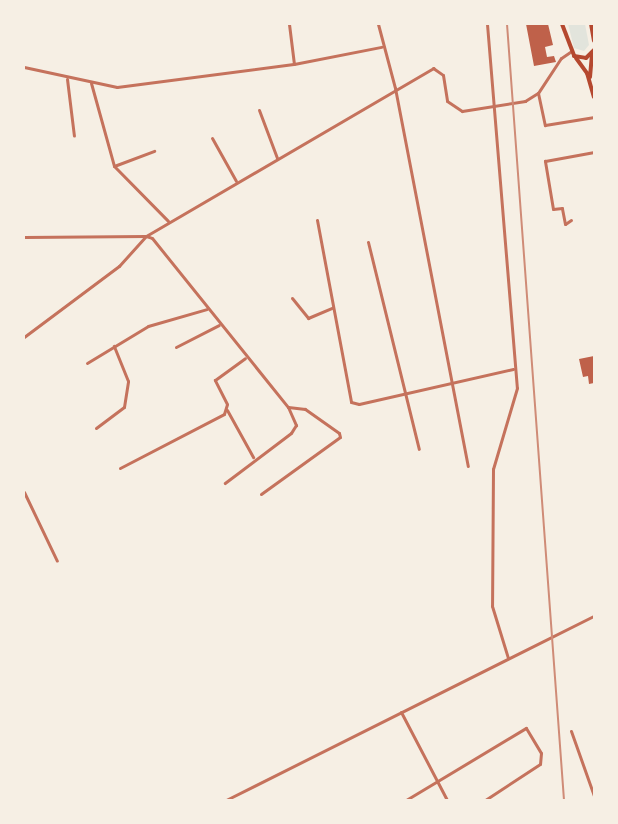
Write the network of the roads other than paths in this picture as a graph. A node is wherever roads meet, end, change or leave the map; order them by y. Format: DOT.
graph roads {
  1 [pos="289,24"];
  2 [pos="378,24"];
  3 [pos="487,24"];
  4 [pos="562,24"];
  5 [pos="590,24"];
  6 [pos="594,41"];
  7 [pos="381,47"];
  8 [pos="594,51"];
  9 [pos="570,52"];
  10 [pos="575,57"];
  11 [pos="294,64"];
  12 [pos="24,67"];
  13 [pos="67,78"];
  14 [pos="91,83"];
  15 [pos="591,84"];
  16 [pos="395,88"];
  17 [pos="538,93"];
  18 [pos="594,97"];
  19 [pos="493,104"];
  20 [pos="259,110"];
  21 [pos="594,117"];
  22 [pos="74,136"];
  23 [pos="212,138"];
  24 [pos="154,151"];
  25 [pos="594,152"];
  26 [pos="277,158"];
  27 [pos="114,166"];
  28 [pos="236,180"];
  29 [pos="317,220"];
  30 [pos="571,220"];
  31 [pos="168,221"];
  32 [pos="146,236"];
  33 [pos="24,237"];
  34 [pos="368,242"];
  35 [pos="292,298"];
  36 [pos="332,308"];
  37 [pos="207,309"];
  38 [pos="219,325"];
  39 [pos="24,337"];
  40 [pos="114,346"];
  41 [pos="176,346"];
  42 [pos="246,358"];
  43 [pos="87,363"];
  44 [pos="513,369"];
  45 [pos="451,384"];
  46 [pos="405,392"];
  47 [pos="288,407"];
  48 [pos="227,410"];
  49 [pos="96,428"];
  50 [pos="419,449"];
  51 [pos="253,457"];
  52 [pos="468,466"];
  53 [pos="120,468"];
  54 [pos="225,483"];
  55 [pos="24,492"];
  56 [pos="260,494"];
  57 [pos="57,561"];
  58 [pos="594,616"];
  59 [pos="508,658"];
  60 [pos="401,712"];
  61 [pos="571,731"];
  62 [pos="436,782"];
  63 [pos="594,796"];
  64 [pos="226,800"];
  65 [pos="406,800"];
  66 [pos="447,800"];
  67 [pos="485,800"];
  1 -- 11 [label="street"];
  2 -- 7 [label="street"];
  3 -- 19 [label="street"];
  4 -- 9 [label="main road"];
  5 -- 6 [label="main road"];
  7 -- 11 [label="street"];
  7 -- 16 [label="street"];
  8 -- 10 [label="main road"];
  8 -- 15 [label="main road"];
  9 -- 10 [label="main road"];
  9 -- 17 [label="street"];
  10 -- 15 [label="main road"];
  11 -- 14 [label="street"];
  12 -- 13 [label="street"];
  13 -- 14 [label="street"];
  13 -- 22 [label="street"];
  14 -- 27 [label="street"];
  15 -- 18 [label="main road"];
  16 -- 19 [label="street"];
  16 -- 26 [label="street"];
  16 -- 45 [label="street"];
  17 -- 19 [label="street"];
  17 -- 21 [label="street"];
  19 -- 44 [label="street"];
  20 -- 26 [label="street"];
  23 -- 28 [label="street"];
  24 -- 27 [label="street"];
  25 -- 30 [label="street"];
  26 -- 28 [label="street"];
  27 -- 31 [label="street"];
  28 -- 31 [label="street"];
  29 -- 36 [label="street"];
  31 -- 32 [label="street"];
  32 -- 33 [label="street"];
  32 -- 37 [label="street"];
  32 -- 39 [label="street"];
  34 -- 46 [label="street"];
  35 -- 36 [label="street"];
  36 -- 46 [label="street"];
  37 -- 38 [label="street"];
  37 -- 40 [label="street"];
  38 -- 41 [label="street"];
  38 -- 42 [label="street"];
  40 -- 43 [label="street"];
  40 -- 49 [label="street"];
  42 -- 47 [label="street"];
  42 -- 48 [label="street"];
  44 -- 45 [label="street"];
  44 -- 59 [label="street"];
  45 -- 46 [label="street"];
  45 -- 52 [label="street"];
  46 -- 50 [label="street"];
  47 -- 54 [label="street"];
  47 -- 56 [label="street"];
  48 -- 51 [label="street"];
  48 -- 53 [label="street"];
  55 -- 57 [label="street"];
  58 -- 59 [label="street"];
  59 -- 60 [label="street"];
  60 -- 62 [label="street"];
  60 -- 64 [label="street"];
  61 -- 63 [label="street"];
  62 -- 65 [label="street"];
  62 -- 66 [label="street"];
  62 -- 67 [label="street"];
}
